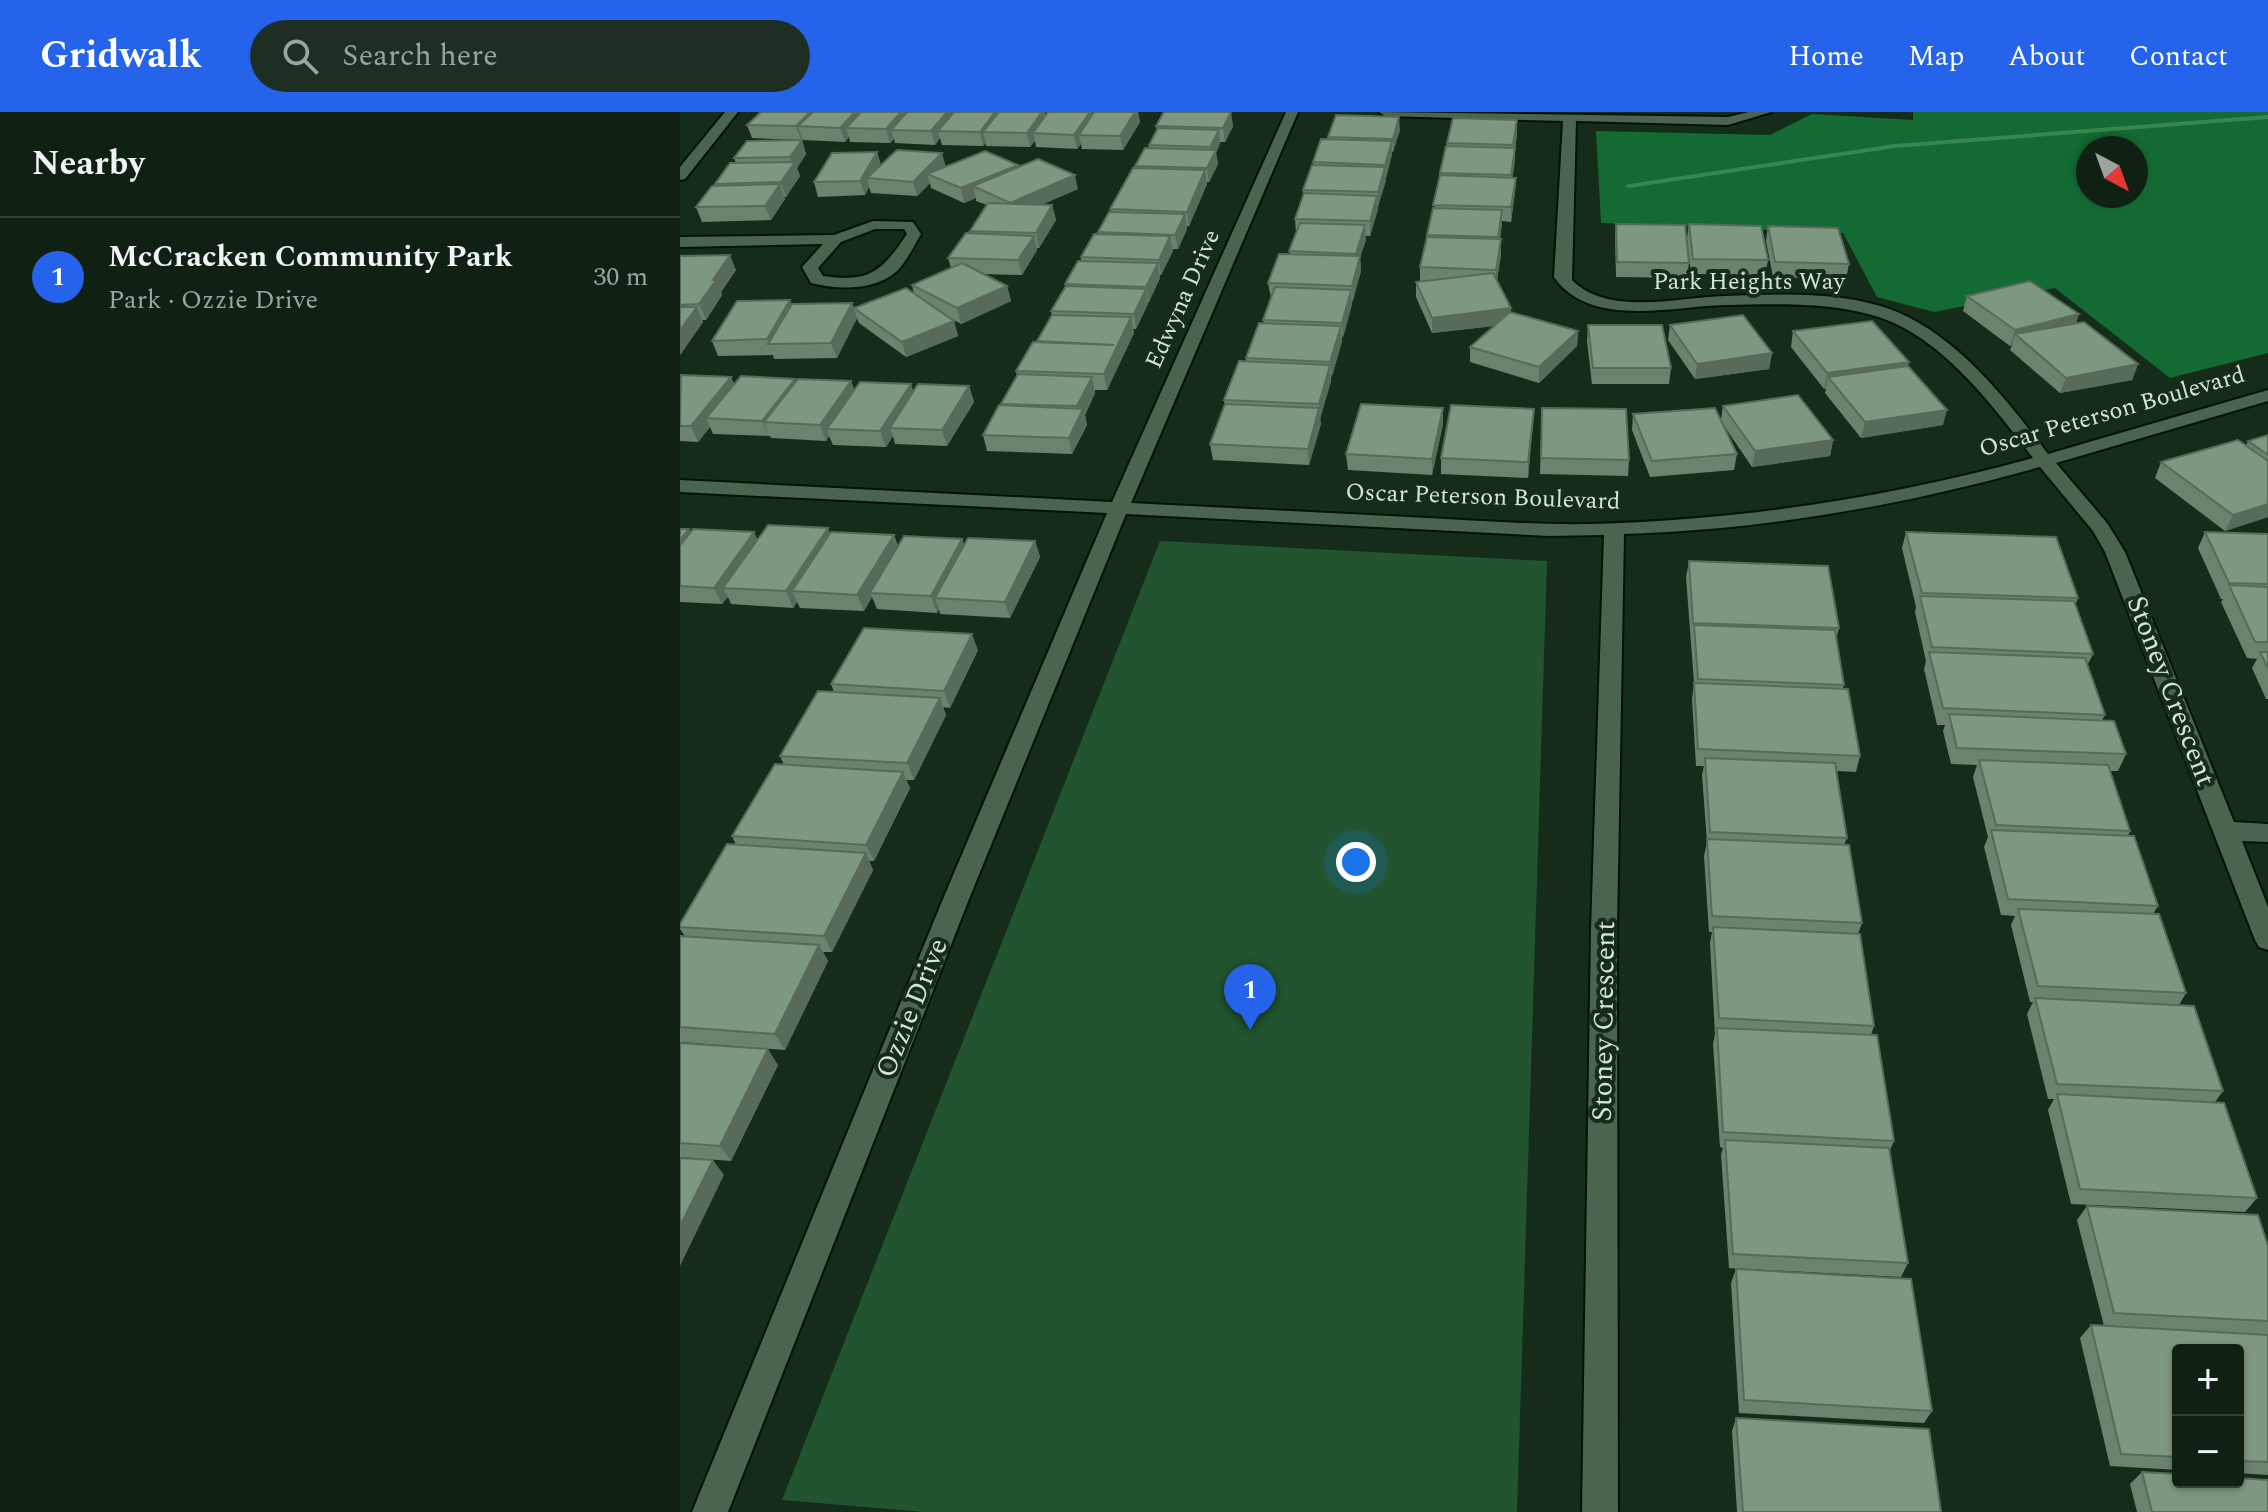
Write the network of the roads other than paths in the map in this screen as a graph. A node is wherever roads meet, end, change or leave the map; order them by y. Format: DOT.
graph roads {
  1 [pos="732,112"];
  2 [pos="1292,112"];
  3 [pos="1385,112"];
  4 [pos="1765,112"];
  5 [pos="1570,117"];
  6 [pos="680,176"];
  7 [pos="836,239"];
  8 [pos="680,242"];
  9 [pos="2268,395"];
  10 [pos="2044,459"];
  11 [pos="680,486"];
  12 [pos="1120,506"];
  13 [pos="1614,529"];
  14 [pos="2225,831"];
  15 [pos="2268,833"];
  16 [pos="2268,940"];
  17 [pos="710,1512"];
  18 [pos="1600,1512"];
  1 -- 6 [label="street"];
  2 -- 12 [label="street, Edwyna Drive"];
  3 -- 5 [label="street"];
  4 -- 5 [label="street"];
  5 -- 10 [label="street, Park Heights Way"];
  7 -- 7 [label="street"];
  7 -- 8 [label="street"];
  9 -- 10 [label="street, Oscar Peterson Boulevard"];
  10 -- 13 [label="street, Oscar Peterson Boulevard"];
  10 -- 14 [label="street, Stoney Crescent"];
  11 -- 12 [label="street, Oscar Peterson Boulevard"];
  12 -- 13 [label="street, Oscar Peterson Boulevard"];
  12 -- 17 [label="street, Ozzie Drive"];
  13 -- 18 [label="street, Stoney Crescent"];
  14 -- 15 [label="street"];
  14 -- 16 [label="street, Stoney Crescent"];
}
